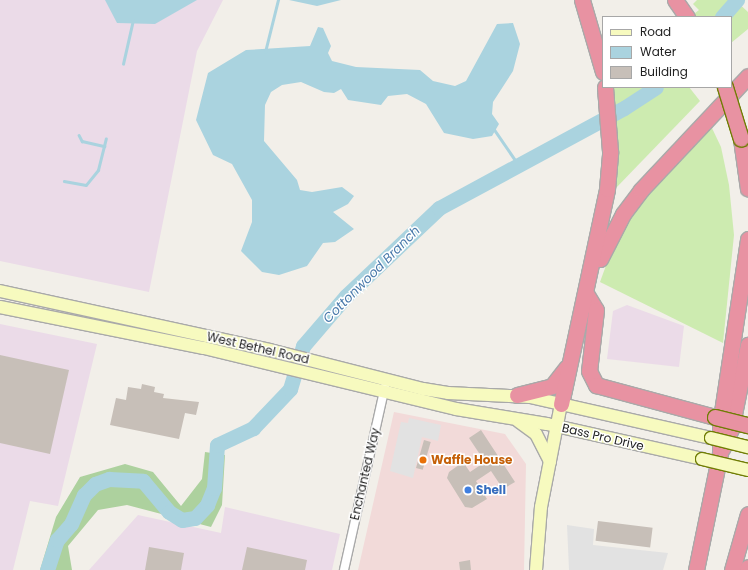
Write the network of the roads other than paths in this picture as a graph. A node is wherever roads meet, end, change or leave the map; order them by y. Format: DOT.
graph roads {
  1 [pos="582,0"];
  2 [pos="675,0"];
  3 [pos="685,16"];
  4 [pos="602,69"];
  5 [pos="748,76"];
  6 [pos="605,88"];
  7 [pos="725,88"];
  8 [pos="748,189"];
  9 [pos="748,239"];
  10 [pos="0,291"];
  11 [pos="588,292"];
  12 [pos="0,307"];
  13 [pos="96,312"];
  14 [pos="93,326"];
  15 [pos="748,345"];
  16 [pos="571,361"];
  17 [pos="387,378"];
  18 [pos="384,392"];
  19 [pos="517,395"];
  20 [pos="562,404"];
  21 [pos="456,409"];
  22 [pos="516,419"];
  23 [pos="748,425"];
  24 [pos="557,426"];
  25 [pos="748,447"];
  26 [pos="720,453"];
  27 [pos="550,462"];
  28 [pos="748,470"];
  29 [pos="748,514"];
  30 [pos="344,570"];
  31 [pos="536,570"];
  32 [pos="696,570"];
  33 [pos="732,570"];
  1 -- 4 [label="highway"];
  2 -- 3 [label="highway"];
  5 -- 11 [label="highway"];
  6 -- 11 [label="highway"];
  7 -- 8 [label="highway, bridge"];
  9 -- 26 [label="highway"];
  10 -- 13 [label="main road, West Bethel Road"];
  11 -- 16 [label="highway"];
  11 -- 23 [label="highway, bridge"];
  12 -- 14 [label="main road, West Bethel Road"];
  13 -- 14 [label="main road"];
  13 -- 17 [label="main road, West Bethel Road"];
  14 -- 18 [label="main road, West Bethel Road"];
  15 -- 26 [label="highway"];
  16 -- 19 [label="highway"];
  16 -- 20 [label="highway"];
  17 -- 18 [label="street, Enchanted Way"];
  17 -- 19 [label="main road, West Bethel Road"];
  18 -- 21 [label="main road, West Bethel Road"];
  18 -- 30 [label="street, Enchanted Way"];
  19 -- 20 [label="main road, Bass Pro Drive"];
  20 -- 24 [label="main road"];
  20 -- 25 [label="main road, Bass Pro Drive, bridge"];
  21 -- 22 [label="main road, Bass Pro Drive"];
  22 -- 24 [label="main road, Bass Pro Drive"];
  22 -- 27 [label="main road"];
  24 -- 27 [label="main road"];
  24 -- 28 [label="main road, Bass Pro Drive, bridge"];
  26 -- 32 [label="highway"];
  27 -- 31 [label="main road"];
  29 -- 33 [label="highway"];
}
